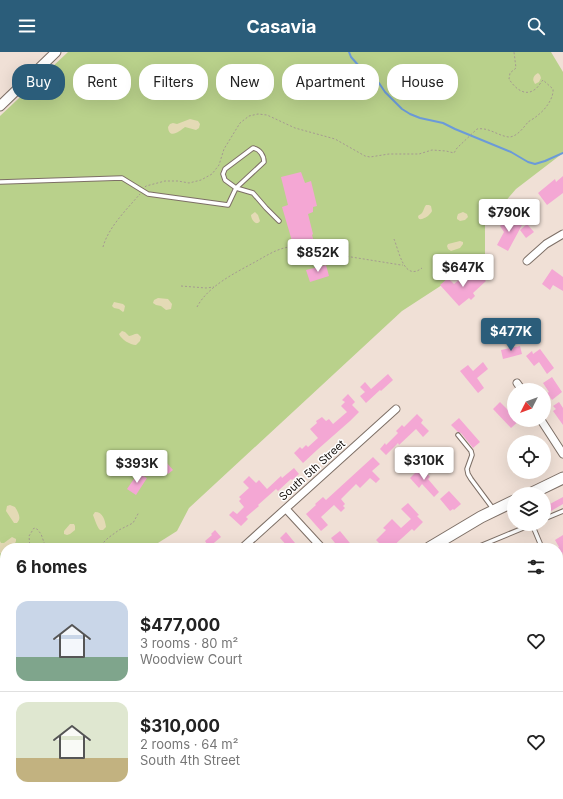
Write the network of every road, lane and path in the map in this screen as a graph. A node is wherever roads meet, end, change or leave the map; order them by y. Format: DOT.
graph roads {
  1 [pos="56,52"];
  2 [pos="514,52"];
  3 [pos="0,106"];
  4 [pos="0,182"];
  5 [pos="236,188"];
  6 [pos="142,191"];
  7 [pos="279,221"];
  8 [pos="563,234"];
  9 [pos="394,239"];
  10 [pos="102,247"];
  11 [pos="528,260"];
  12 [pos="403,265"];
  13 [pos="422,268"];
  14 [pos="181,286"];
  15 [pos="215,287"];
  16 [pos="198,307"];
  17 [pos="396,409"];
  18 [pos="546,427"];
  19 [pos="458,435"];
  20 [pos="563,454"];
  21 [pos="563,478"];
  22 [pos="544,487"];
  23 [pos="507,505"];
  24 [pos="286,509"];
  25 [pos="495,510"];
  26 [pos="563,511"];
  27 [pos="139,512"];
  28 [pos="551,516"];
  29 [pos="515,531"];
  30 [pos="535,531"];
  31 [pos="30,543"];
  32 [pos="44,543"];
  33 [pos="103,543"];
  34 [pos="248,543"];
  35 [pos="317,543"];
  36 [pos="437,543"];
  37 [pos="487,543"];
  38 [pos="540,543"];
  1 -- 3 [label="street"];
  2 -- 6 [label="path"];
  4 -- 6 [label="lane"];
  5 -- 5 [label="lane"];
  5 -- 6 [label="lane"];
  5 -- 7 [label="lane"];
  6 -- 10 [label="path"];
  8 -- 11 [label="street"];
  9 -- 12 [label="path"];
  12 -- 13 [label="path"];
  12 -- 15 [label="path"];
  14 -- 15 [label="path"];
  15 -- 16 [label="path"];
  17 -- 24 [label="street, South 5th Street"];
  18 -- 20 [label="street"];
  19 -- 25 [label="lane"];
  21 -- 22 [label="main road"];
  23 -- 25 [label="main road"];
  24 -- 34 [label="street, South 5th Street"];
  24 -- 35 [label="street"];
  25 -- 36 [label="main road"];
  26 -- 28 [label="lane"];
  27 -- 33 [label="path"];
  29 -- 37 [label="lane"];
  30 -- 38 [label="lane"];
  31 -- 32 [label="path"];
}
